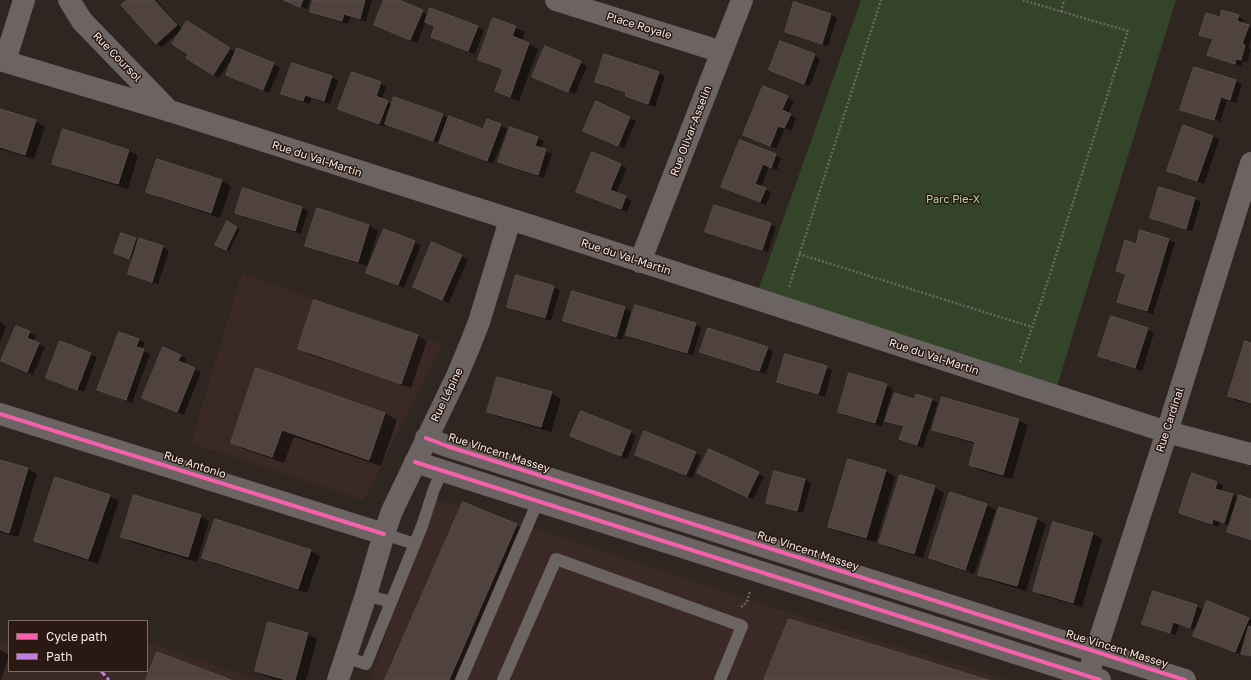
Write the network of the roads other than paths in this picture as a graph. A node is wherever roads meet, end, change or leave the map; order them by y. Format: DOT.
graph roads {
  1 [pos="24,0"];
  2 [pos="69,0"];
  3 [pos="556,0"];
  4 [pos="742,0"];
  5 [pos="722,52"];
  6 [pos="2,61"];
  7 [pos="170,112"];
  8 [pos="1249,173"];
  9 [pos="510,220"];
  10 [pos="640,262"];
  11 [pos="0,414"];
  12 [pos="1167,432"];
  13 [pos="426,438"];
  14 [pos="1251,454"];
  15 [pos="415,462"];
  16 [pos="442,471"];
  17 [pos="538,501"];
  18 [pos="384,534"];
  19 [pos="415,544"];
  20 [pos="366,595"];
  21 [pos="390,602"];
  22 [pos="1095,652"];
  23 [pos="346,657"];
  24 [pos="1091,679"];
  25 [pos="338,680"];
  26 [pos="461,680"];
  27 [pos="503,680"];
  28 [pos="720,680"];
  29 [pos="1184,680"];
  1 -- 6 [label="street"];
  2 -- 7 [label="street, Rue Coursol"];
  3 -- 5 [label="street, Place Royale"];
  4 -- 5 [label="street, Rue Olivar-Asselin"];
  5 -- 10 [label="street, Rue Olivar-Asselin"];
  6 -- 7 [label="street, Rue du Val-Martin"];
  7 -- 9 [label="street, Rue du Val-Martin"];
  8 -- 12 [label="street, Rue Cardinal"];
  9 -- 10 [label="street, Rue du Val-Martin"];
  9 -- 13 [label="street, Rue Lépine"];
  10 -- 12 [label="street, Rue du Val-Martin"];
  11 -- 18 [label="street, Rue Antonio"];
  12 -- 14 [label="street, Rue du Val-Martin"];
  12 -- 22 [label="street, Rue Cardinal"];
  13 -- 15 [label="street, Rue Lépine"];
  13 -- 22 [label="street, Rue Vincent Massey"];
  15 -- 16 [label="street"];
  15 -- 18 [label="street, Rue Lépine"];
  16 -- 17 [label="street"];
  16 -- 19 [label="lane"];
  17 -- 24 [label="street"];
  17 -- 26 [label="lane"];
  18 -- 19 [label="lane"];
  18 -- 20 [label="street, Rue Lépine"];
  19 -- 21 [label="lane"];
  20 -- 21 [label="lane"];
  20 -- 23 [label="street, Rue Lépine"];
  21 -- 23 [label="lane"];
  22 -- 24 [label="street, Rue Cardinal"];
  22 -- 29 [label="street, Rue Vincent Massey"];
  23 -- 25 [label="street, Rue Lépine"];
  27 -- 28 [label="lane"];
}
